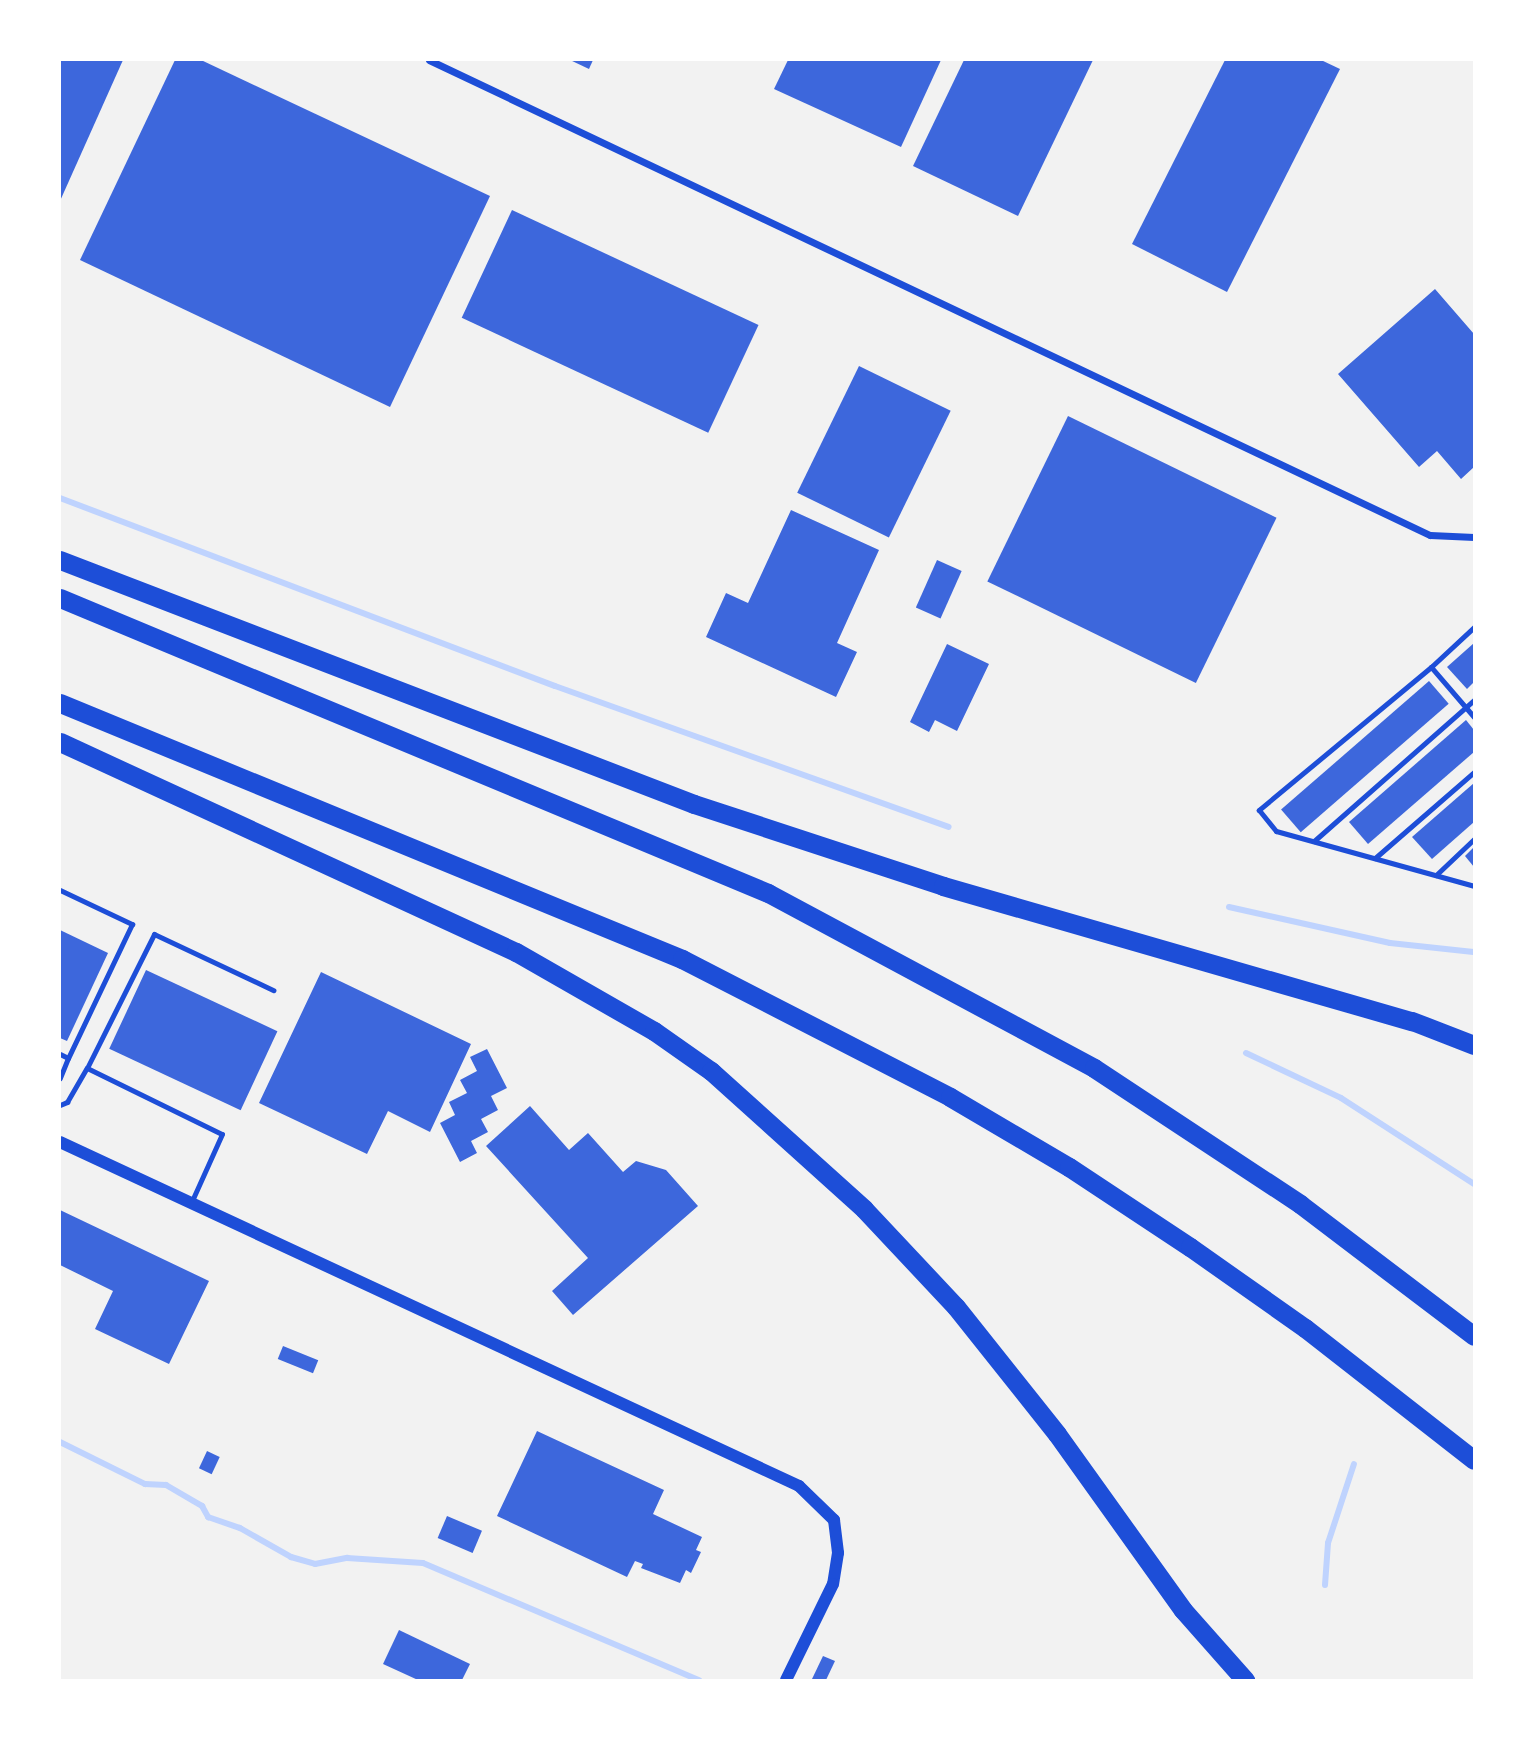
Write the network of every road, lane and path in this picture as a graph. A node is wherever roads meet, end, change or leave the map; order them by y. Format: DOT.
graph roads {
  1 [pos="429,60"];
  2 [pos="1475,537"];
  3 [pos="60,560"];
  4 [pos="60,598"];
  5 [pos="1475,626"];
  6 [pos="1431,667"];
  7 [pos="1475,700"];
  8 [pos="60,703"];
  9 [pos="1466,708"];
  10 [pos="1475,718"];
  11 [pos="60,742"];
  12 [pos="1475,772"];
  13 [pos="1475,839"];
  14 [pos="1314,841"];
  15 [pos="1375,859"];
  16 [pos="1436,875"];
  17 [pos="1475,886"];
  18 [pos="60,890"];
  19 [pos="273,990"];
  20 [pos="1412,1021"];
  21 [pos="1475,1032"];
  22 [pos="1475,1045"];
  23 [pos="60,1054"];
  24 [pos="68,1058"];
  25 [pos="87,1068"];
  26 [pos="60,1078"];
  27 [pos="60,1105"];
  28 [pos="60,1142"];
  29 [pos="191,1203"];
  30 [pos="1475,1336"];
  31 [pos="1475,1460"];
  32 [pos="786,1681"];
  33 [pos="1245,1681"];
  1 -- 2 [label="street"];
  3 -- 20 [label="highway"];
  4 -- 30 [label="highway"];
  5 -- 6 [label="lane"];
  6 -- 9 [label="lane"];
  6 -- 14 [label="lane"];
  7 -- 9 [label="lane"];
  8 -- 31 [label="highway"];
  9 -- 10 [label="lane"];
  9 -- 14 [label="lane"];
  11 -- 33 [label="highway"];
  12 -- 15 [label="lane"];
  13 -- 16 [label="lane"];
  14 -- 15 [label="lane"];
  15 -- 16 [label="lane"];
  16 -- 17 [label="lane"];
  18 -- 24 [label="lane"];
  19 -- 25 [label="lane"];
  20 -- 21 [label="highway"];
  20 -- 22 [label="highway"];
  23 -- 24 [label="lane"];
  24 -- 26 [label="lane"];
  25 -- 27 [label="lane"];
  25 -- 29 [label="lane"];
  28 -- 29 [label="street"];
  29 -- 32 [label="street"];
}
